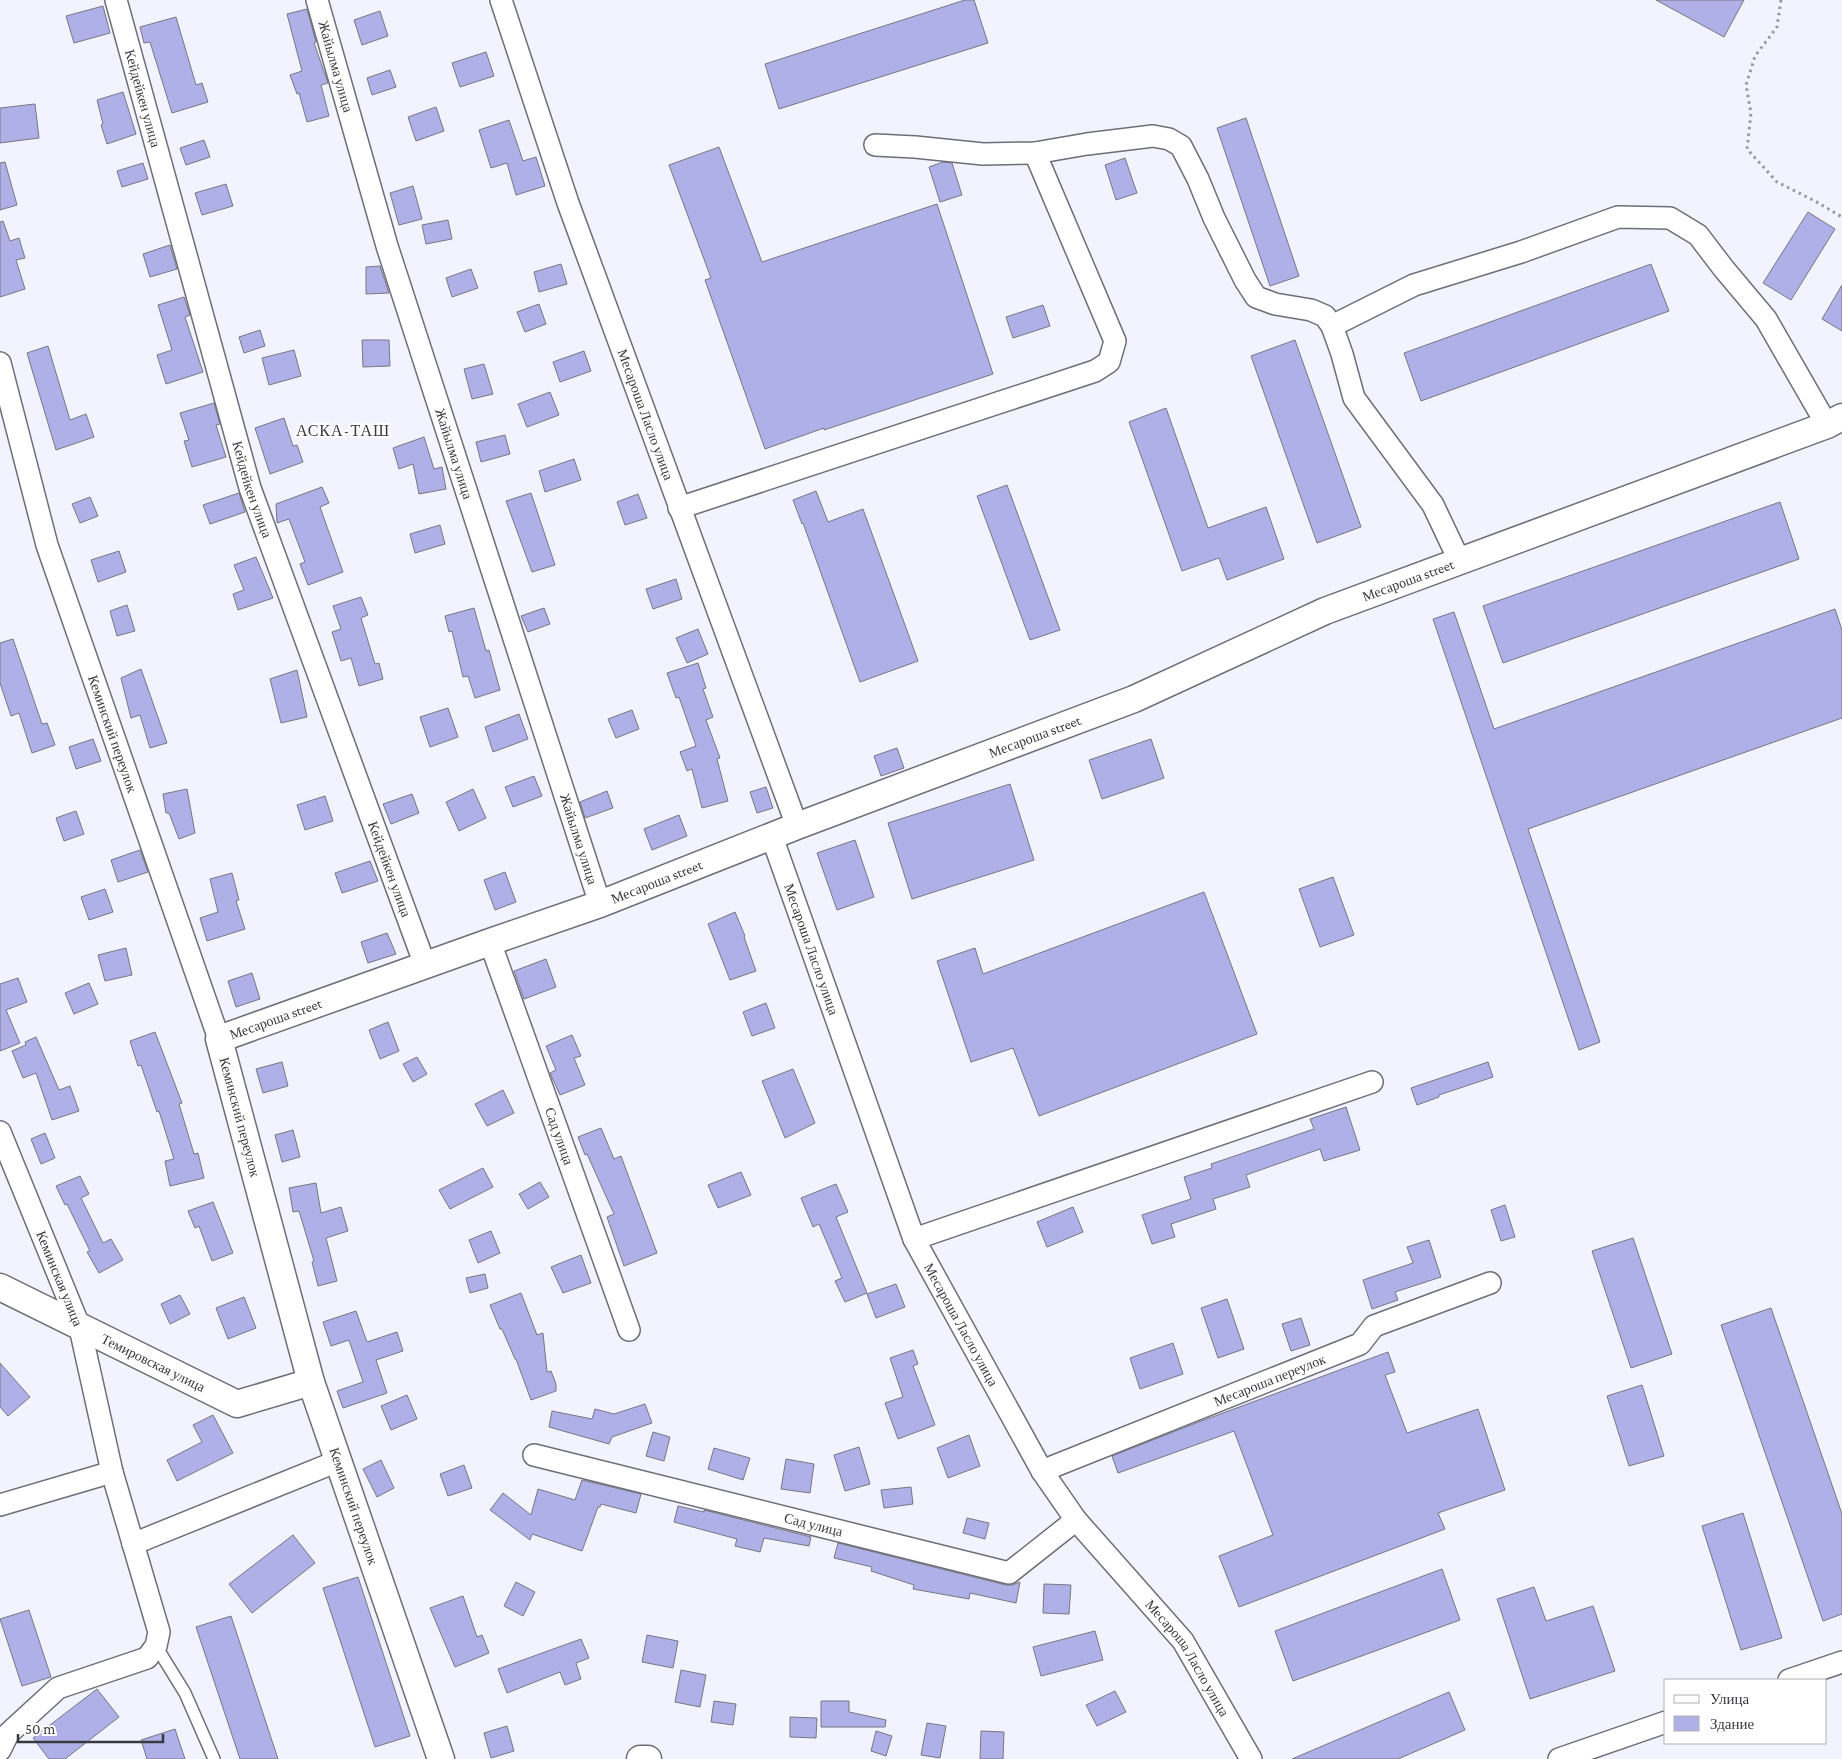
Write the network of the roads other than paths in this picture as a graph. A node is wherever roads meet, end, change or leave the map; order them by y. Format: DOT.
graph roads {
  1 [pos="116,0"];
  2 [pos="317,0"];
  3 [pos="501,0"];
  4 [pos="875,145"];
  5 [pos="1035,153"];
  6 [pos="1332,326"];
  7 [pos="0,362"];
  8 [pos="1834,421"];
  9 [pos="679,508"];
  10 [pos="1460,562"];
  11 [pos="797,826"];
  12 [pos="772,837"];
  13 [pos="600,904"];
  14 [pos="490,942"];
  15 [pos="425,965"];
  16 [pos="219,1039"];
  17 [pos="1372,1082"];
  18 [pos="0,1132"];
  19 [pos="914,1239"];
  20 [pos="1490,1283"];
  21 [pos="0,1287"];
  22 [pos="80,1328"];
  23 [pos="629,1330"];
  24 [pos="311,1382"];
  25 [pos="534,1455"];
  26 [pos="338,1461"];
  27 [pos="1042,1471"];
  28 [pos="112,1472"];
  29 [pos="0,1505"];
  30 [pos="1076,1520"];
  31 [pos="134,1544"];
  32 [pos="156,1646"];
  33 [pos="1842,1662"];
  34 [pos="1792,1679"];
  35 [pos="1664,1723"];
  36 [pos="0,1750"];
  37 [pos="214,1759"];
  38 [pos="441,1759"];
  39 [pos="640,1759"];
  40 [pos="648,1759"];
  41 [pos="1251,1759"];
  42 [pos="1559,1759"];
  1 -- 15 [label="street, Кейдейкен улица"];
  2 -- 13 [label="street, Жайылма улица"];
  3 -- 9 [label="street, Месароша Ласло улица"];
  4 -- 5 [label="street"];
  5 -- 6 [label="street"];
  5 -- 9 [label="street"];
  6 -- 8 [label="street"];
  6 -- 10 [label="street"];
  7 -- 16 [label="street, Кеминский переулок"];
  8 -- 10 [label="street, Месароша street"];
  9 -- 11 [label="street, Месароша Ласло улица"];
  10 -- 11 [label="street, Месароша street"];
  11 -- 12 [label="street, Месароша street"];
  12 -- 13 [label="street, Месароша street"];
  12 -- 19 [label="street, Месароша Ласло улица"];
  13 -- 14 [label="street, Месароша street"];
  14 -- 15 [label="street, Месароша street"];
  14 -- 23 [label="street, Сад улица"];
  15 -- 16 [label="street, Месароша street"];
  16 -- 24 [label="street, Кеминский переулок"];
  17 -- 19 [label="street"];
  18 -- 22 [label="street, Кеминская улица"];
  19 -- 27 [label="street, Месароша Ласло улица"];
  20 -- 27 [label="street, Месароша переулок"];
  21 -- 22 [label="street, Темировская улица"];
  22 -- 24 [label="street, Темировская улица"];
  22 -- 28 [label="street, Кеминская улица"];
  24 -- 26 [label="street, Кеминский переулок"];
  25 -- 30 [label="street, Сад улица"];
  26 -- 31 [label="street"];
  26 -- 38 [label="street, Кеминский переулок"];
  27 -- 30 [label="street, Месароша Ласло улица"];
  28 -- 29 [label="street"];
  28 -- 31 [label="street, Кеминская улица"];
  30 -- 41 [label="street, Месароша Ласло улица"];
  31 -- 32 [label="street, Кеминская улица"];
  32 -- 36 [label="street"];
  32 -- 37 [label="lane"];
  33 -- 34 [label="street"];
  35 -- 42 [label="street"];
  39 -- 40 [label="street"];
}
